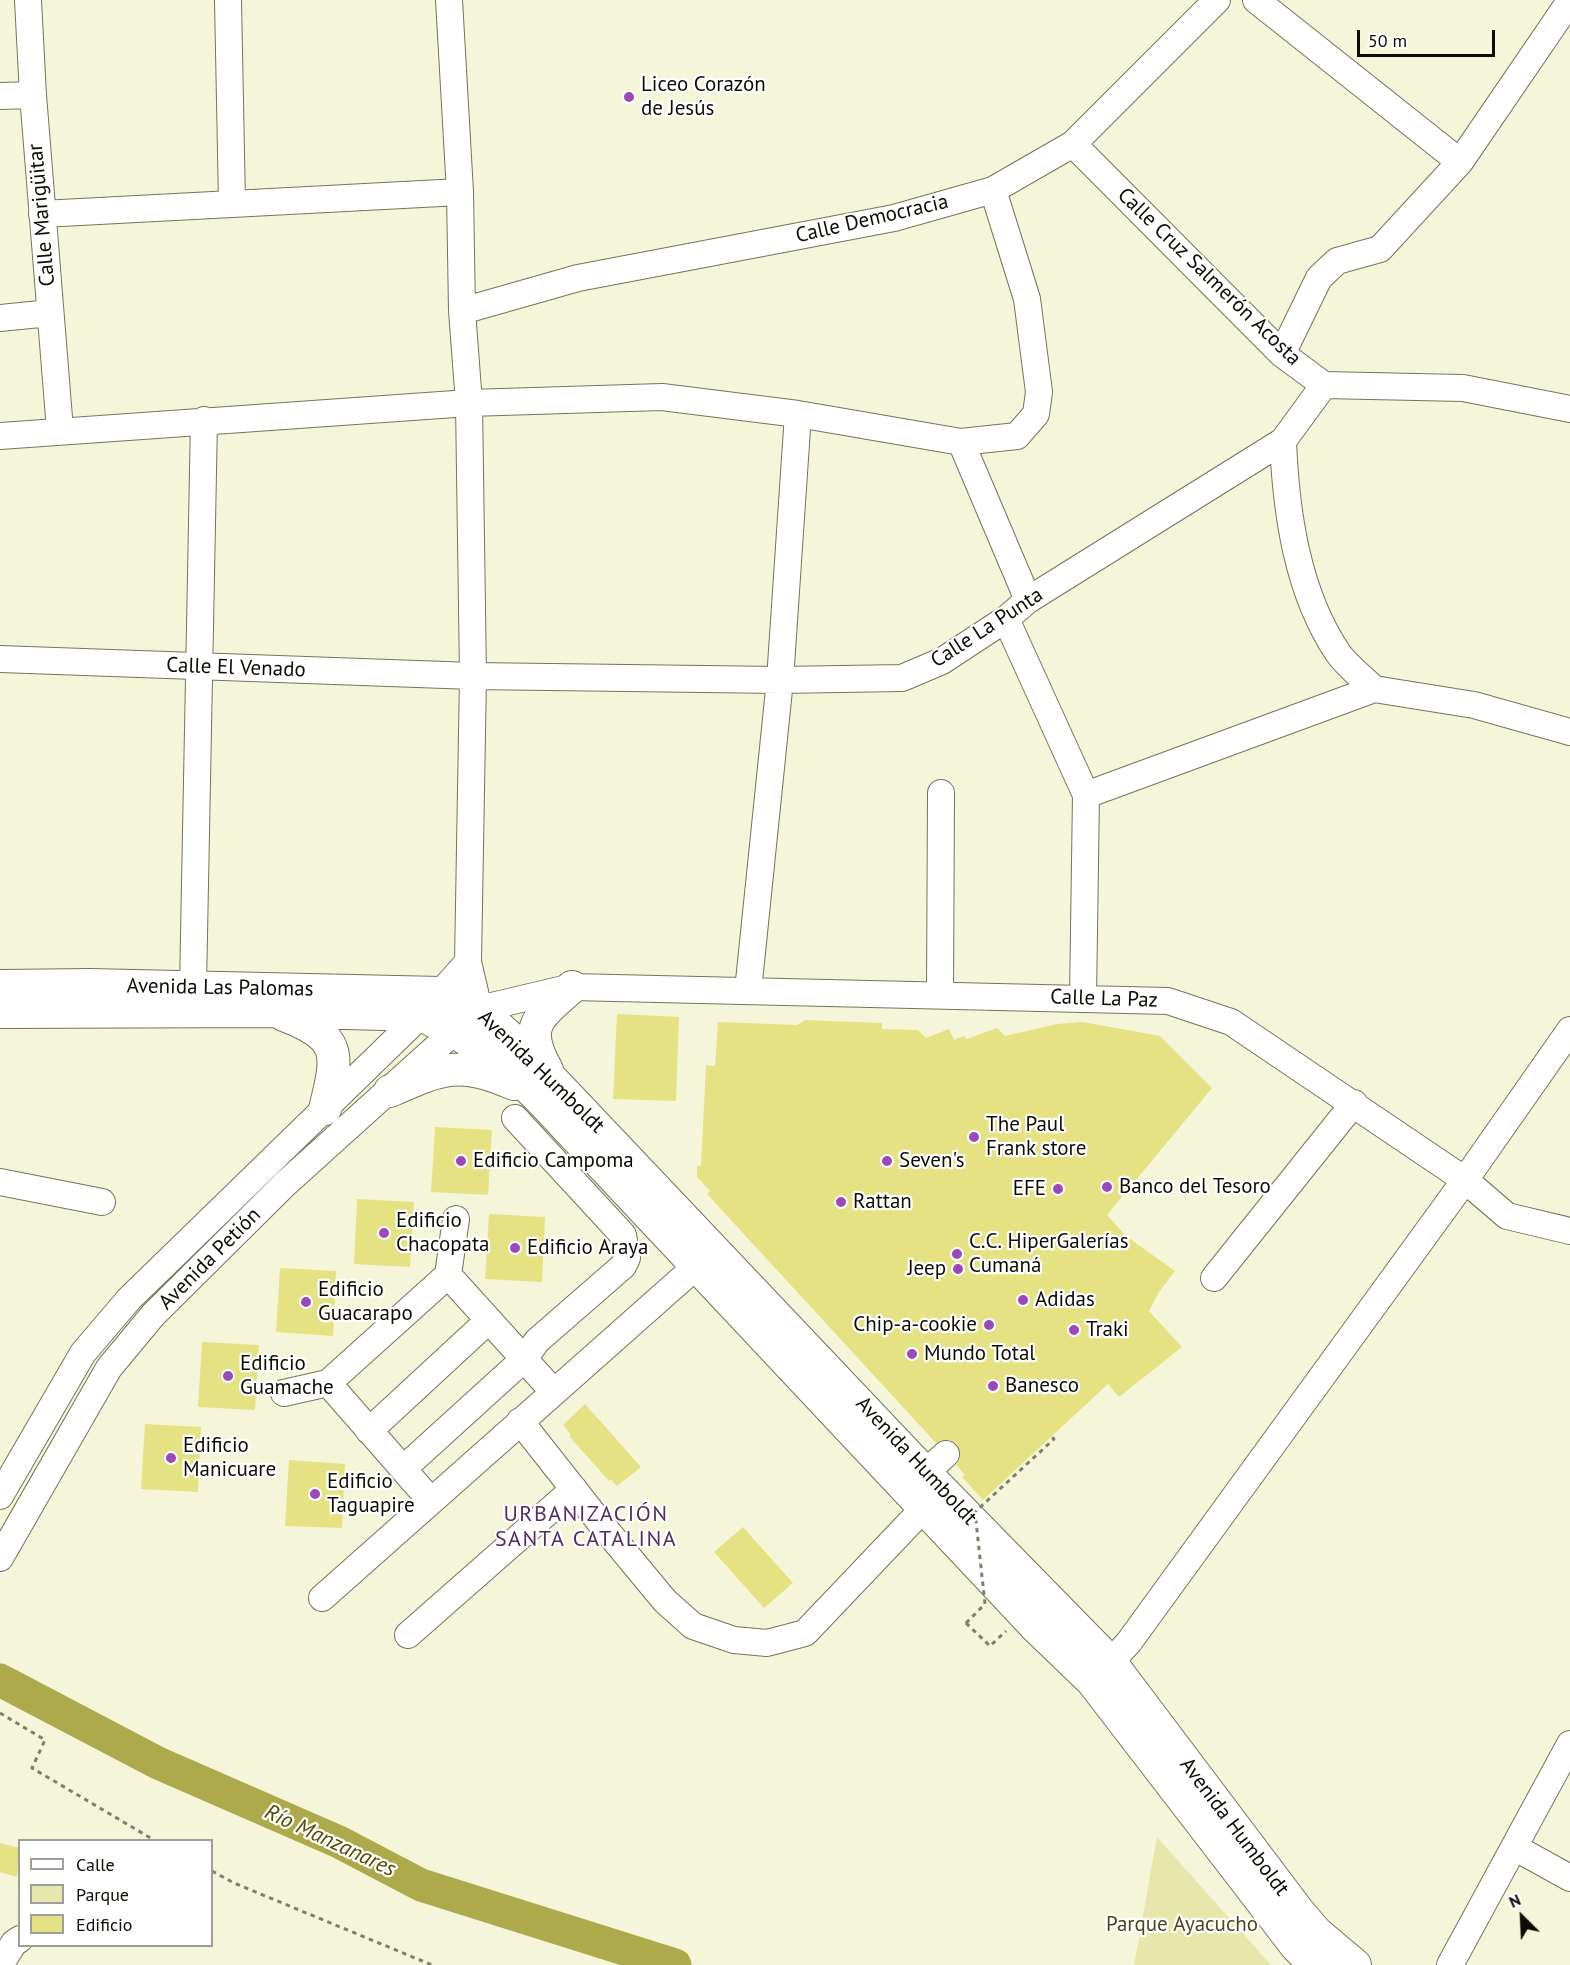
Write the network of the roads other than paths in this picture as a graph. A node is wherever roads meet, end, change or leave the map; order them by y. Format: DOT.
graph roads {
  1 [pos="28,0"];
  2 [pos="228,0"];
  3 [pos="449,0"];
  4 [pos="1217,0"];
  5 [pos="1256,0"];
  6 [pos="1563,6"];
  7 [pos="33,95"];
  8 [pos="0,96"];
  9 [pos="1073,144"];
  10 [pos="1460,162"];
  11 [pos="993,190"];
  12 [pos="460,192"];
  13 [pos="232,203"];
  14 [pos="42,214"];
  15 [pos="462,311"];
  16 [pos="50,313"];
  17 [pos="0,318"];
  18 [pos="1282,354"];
  19 [pos="1324,385"];
  20 [pos="469,403"];
  21 [pos="1570,409"];
  22 [pos="798,414"];
  23 [pos="204,420"];
  24 [pos="60,430"];
  25 [pos="0,436"];
  26 [pos="1283,441"];
  27 [pos="961,442"];
  28 [pos="1028,600"];
  29 [pos="1006,619"];
  30 [pos="0,659"];
  31 [pos="201,666"];
  32 [pos="473,676"];
  33 [pos="780,680"];
  34 [pos="1374,689"];
  35 [pos="1570,732"];
  36 [pos="941,793"];
  37 [pos="1086,795"];
  38 [pos="468,962"];
  39 [pos="0,987"];
  40 [pos="193,987"];
  41 [pos="572,987"];
  42 [pos="748,991"];
  43 [pos="940,995"];
  44 [pos="1083,998"];
  45 [pos="431,1004"];
  46 [pos="479,1009"];
  47 [pos="272,1011"];
  48 [pos="0,1012"];
  49 [pos="1570,1030"];
  50 [pos="454,1031"];
  51 [pos="543,1085"];
  52 [pos="390,1091"];
  53 [pos="1354,1103"];
  54 [pos="325,1109"];
  55 [pos="515,1118"];
  56 [pos="1465,1180"];
  57 [pos="0,1182"];
  58 [pos="102,1203"];
  59 [pos="456,1219"];
  60 [pos="1566,1225"];
  61 [pos="706,1258"];
  62 [pos="448,1275"];
  63 [pos="1214,1278"];
  64 [pos="489,1320"];
  65 [pos="524,1359"];
  66 [pos="327,1383"];
  67 [pos="553,1391"];
  68 [pos="284,1393"];
  69 [pos="520,1421"];
  70 [pos="369,1431"];
  71 [pos="403,1469"];
  72 [pos="574,1489"];
  73 [pos="0,1496"];
  74 [pos="431,1501"];
  75 [pos="924,1508"];
  76 [pos="0,1558"];
  77 [pos="322,1598"];
  78 [pos="408,1635"];
  79 [pos="1101,1672"];
  80 [pos="1570,1744"];
  81 [pos="1229,1839"];
  82 [pos="1514,1847"];
  83 [pos="1570,1878"];
  84 [pos="18,1940"];
  85 [pos="0,1965"];
  86 [pos="1315,1965"];
  87 [pos="1355,1965"];
  88 [pos="1450,1965"];
  1 -- 7 [label="street, Calle Marigüitar"];
  2 -- 13 [label="street"];
  3 -- 12 [label="street"];
  4 -- 9 [label="street, Calle Democracia"];
  5 -- 10 [label="street"];
  6 -- 10 [label="street"];
  7 -- 8 [label="street"];
  7 -- 14 [label="street, Calle Marigüitar"];
  9 -- 11 [label="street, Calle Democracia"];
  9 -- 18 [label="street, Calle Cruz Salmerón Acosta"];
  10 -- 18 [label="street"];
  11 -- 15 [label="street, Calle Democracia"];
  11 -- 27 [label="street"];
  12 -- 13 [label="street"];
  12 -- 15 [label="street"];
  13 -- 14 [label="street"];
  14 -- 16 [label="street, Calle Marigüitar"];
  15 -- 20 [label="street"];
  16 -- 17 [label="street"];
  16 -- 24 [label="street, Calle Marigüitar"];
  18 -- 19 [label="street, Calle Cruz Salmerón Acosta"];
  19 -- 21 [label="street"];
  19 -- 26 [label="street, Calle La Punta"];
  20 -- 22 [label="street"];
  20 -- 23 [label="street"];
  20 -- 32 [label="street"];
  22 -- 27 [label="street"];
  22 -- 33 [label="street"];
  23 -- 24 [label="street"];
  23 -- 31 [label="street"];
  24 -- 25 [label="street"];
  26 -- 28 [label="street, Calle La Punta"];
  26 -- 34 [label="street"];
  27 -- 28 [label="street"];
  28 -- 29 [label="street, Calle La Punta"];
  29 -- 33 [label="street, Calle La Punta"];
  29 -- 37 [label="street"];
  30 -- 31 [label="street, Calle El Venado"];
  31 -- 32 [label="street, Calle El Venado"];
  31 -- 40 [label="street"];
  32 -- 33 [label="street, Calle La Punta"];
  32 -- 38 [label="street"];
  33 -- 42 [label="street"];
  34 -- 35 [label="street"];
  34 -- 37 [label="street"];
  36 -- 43 [label="street"];
  37 -- 44 [label="street"];
  38 -- 45 [label="street, Avenida Petión"];
  38 -- 46 [label="street"];
  39 -- 40 [label="main road, Avenida Las Palomas"];
  40 -- 45 [label="main road, Avenida Las Palomas"];
  41 -- 42 [label="street, Calle La Paz"];
  41 -- 46 [label="street, Calle La Paz"];
  41 -- 51 [label="main road"];
  42 -- 43 [label="street, Calle La Paz"];
  43 -- 44 [label="street, Calle La Paz"];
  44 -- 53 [label="street, Calle La Paz"];
  45 -- 46 [label="main road, Avenida Humboldt"];
  45 -- 47 [label="main road, Avenida Las Palomas"];
  45 -- 50 [label="main road, Avenida Humboldt"];
  45 -- 54 [label="street, Avenida Petión"];
  46 -- 50 [label="street, Avenida Petión"];
  46 -- 51 [label="main road, Avenida Humboldt"];
  47 -- 48 [label="main road, Avenida Las Palomas"];
  47 -- 54 [label="main road"];
  49 -- 56 [label="street"];
  50 -- 51 [label="main road, Avenida Humboldt"];
  50 -- 52 [label="street, Avenida Petión"];
  51 -- 52 [label="main road"];
  51 -- 61 [label="main road, Avenida Humboldt"];
  52 -- 76 [label="street, Avenida Petión"];
  53 -- 56 [label="street, Calle La Paz"];
  53 -- 63 [label="street"];
  54 -- 73 [label="street, Avenida Petión"];
  55 -- 65 [label="street"];
  56 -- 60 [label="street, Calle La Paz"];
  56 -- 79 [label="street"];
  57 -- 58 [label="street"];
  59 -- 62 [label="street"];
  61 -- 67 [label="street"];
  61 -- 75 [label="main road, Avenida Humboldt"];
  61 -- 79 [label="main road, Avenida Humboldt"];
  62 -- 64 [label="street"];
  62 -- 66 [label="street"];
  64 -- 65 [label="street"];
  64 -- 70 [label="street"];
  65 -- 67 [label="street"];
  65 -- 71 [label="street"];
  66 -- 68 [label="street"];
  66 -- 70 [label="street"];
  67 -- 69 [label="street"];
  69 -- 72 [label="street"];
  69 -- 74 [label="street"];
  70 -- 71 [label="street"];
  71 -- 74 [label="street"];
  72 -- 75 [label="street"];
  72 -- 78 [label="street"];
  74 -- 77 [label="street"];
  75 -- 79 [label="main road, Avenida Humboldt"];
  79 -- 81 [label="main road, Avenida Humboldt"];
  80 -- 82 [label="street"];
  81 -- 86 [label="main road, Avenida Humboldt"];
  81 -- 87 [label="main road, Avenida Humboldt"];
  82 -- 83 [label="street"];
  82 -- 88 [label="street"];
  84 -- 85 [label="street"];
}
